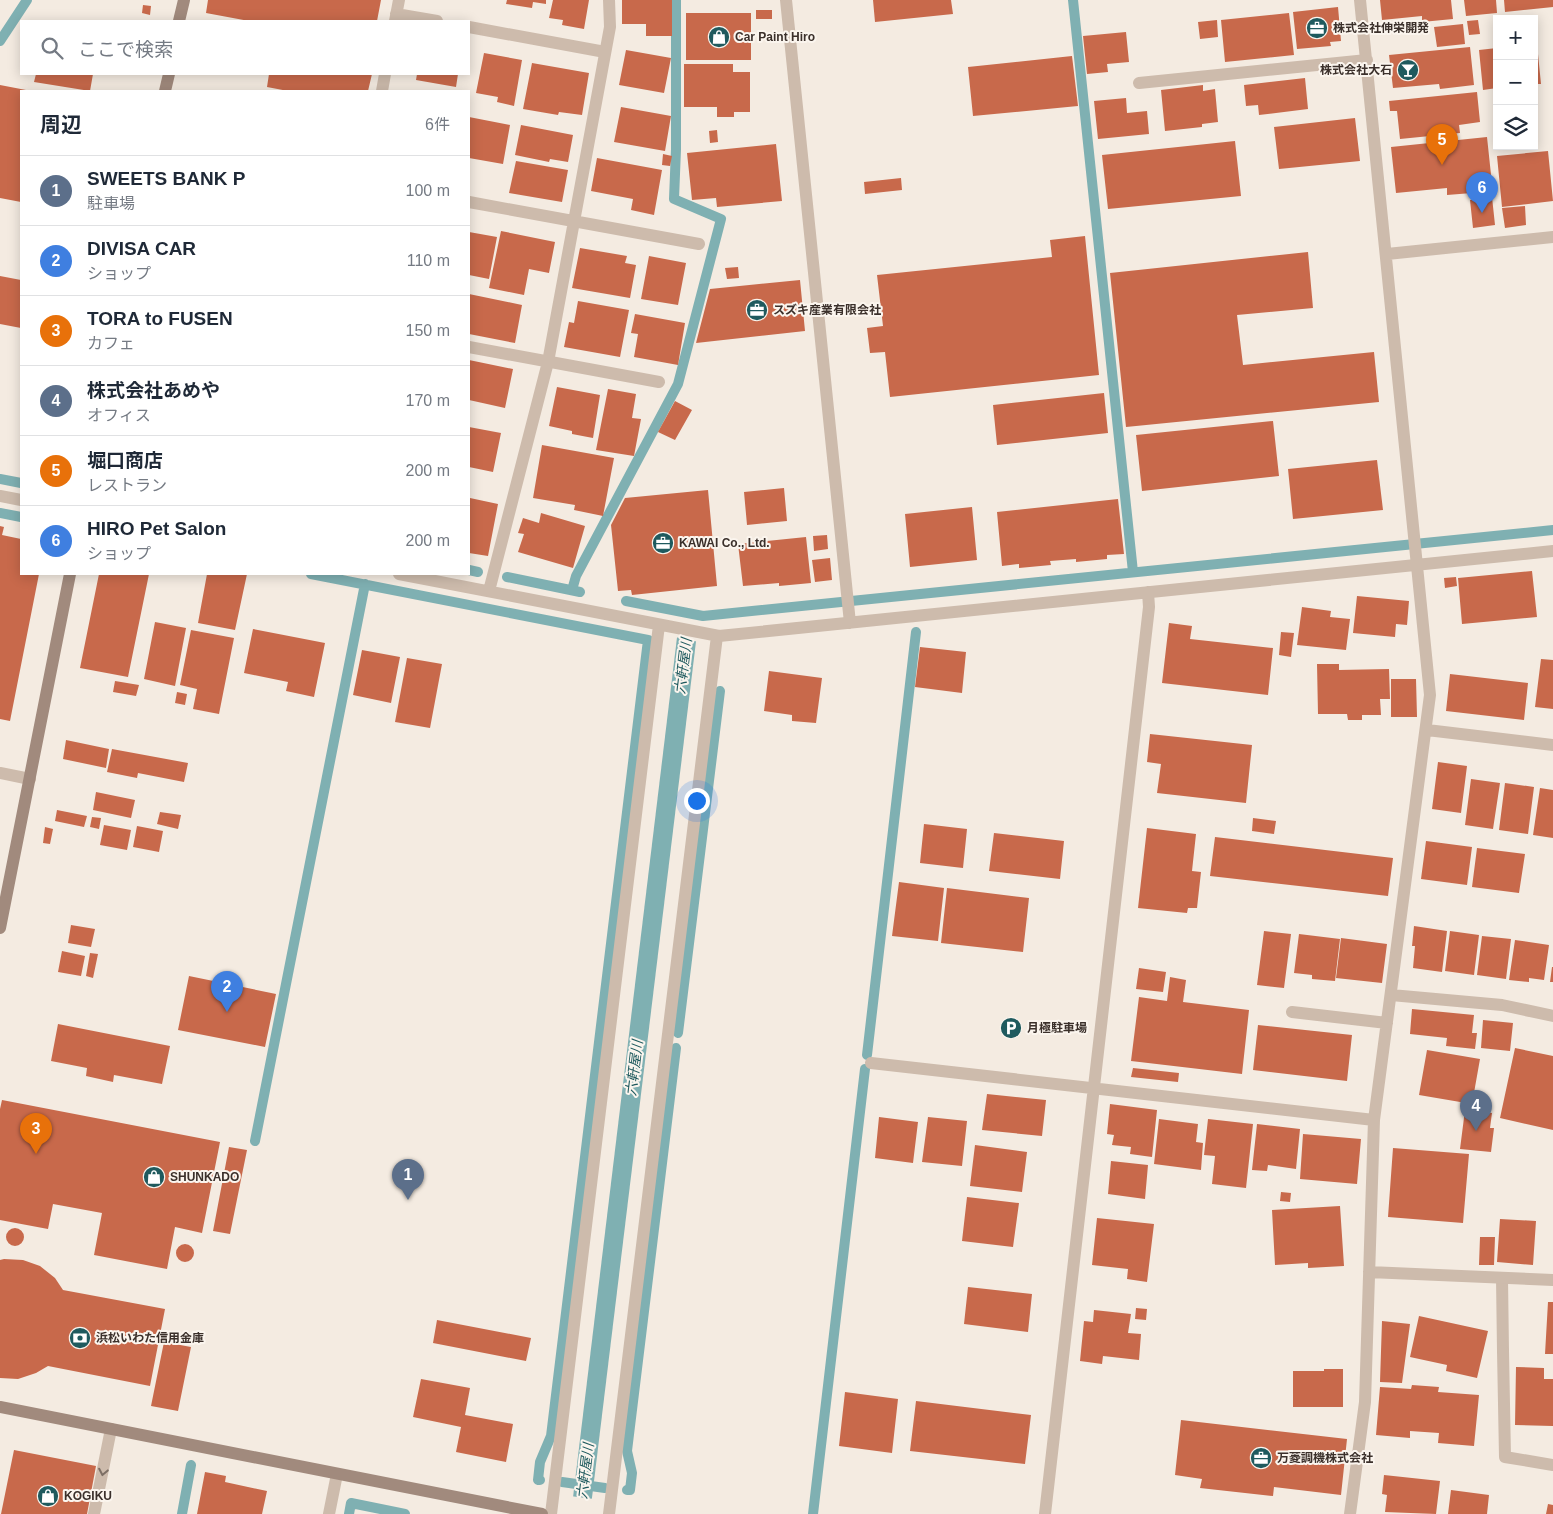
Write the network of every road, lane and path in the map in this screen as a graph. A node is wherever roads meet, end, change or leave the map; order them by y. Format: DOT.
graph roads {
  1 [pos="184,0"];
  2 [pos="399,0"];
  3 [pos="609,0"];
  4 [pos="786,0"];
  5 [pos="1360,0"];
  6 [pos="396,18"];
  7 [pos="179,20"];
  8 [pos="423,20"];
  9 [pos="470,27"];
  10 [pos="605,52"];
  11 [pos="1367,60"];
  12 [pos="169,75"];
  13 [pos="385,75"];
  14 [pos="1139,83"];
  15 [pos="166,90"];
  16 [pos="382,90"];
  17 [pos="470,202"];
  18 [pos="574,221"];
  19 [pos="1553,237"];
  20 [pos="699,244"];
  21 [pos="1386,254"];
  22 [pos="470,347"];
  23 [pos="548,362"];
  24 [pos="659,382"];
  25 [pos="0,496"];
  26 [pos="20,500"];
  27 [pos="1553,551"];
  28 [pos="1418,559"];
  29 [pos="70,575"];
  30 [pos="404,575"];
  31 [pos="489,591"];
  32 [pos="1148,592"];
  33 [pos="850,623"];
  34 [pos="663,625"];
  35 [pos="713,635"];
  36 [pos="1427,730"];
  37 [pos="1553,744"];
  38 [pos="0,773"];
  39 [pos="30,779"];
  40 [pos="0,928"];
  41 [pos="1391,995"];
  42 [pos="1292,1012"];
  43 [pos="1553,1016"];
  44 [pos="1387,1023"];
  45 [pos="871,1063"];
  46 [pos="1094,1088"];
  47 [pos="1374,1120"];
  48 [pos="1369,1272"];
  49 [pos="1502,1278"];
  50 [pos="1553,1280"];
  51 [pos="0,1408"];
  52 [pos="111,1429"];
  53 [pos="1553,1466"];
  54 [pos="337,1474"];
  55 [pos="94,1514"];
  56 [pos="329,1514"];
  57 [pos="542,1514"];
  58 [pos="551,1514"];
  59 [pos="609,1514"];
  60 [pos="1045,1514"];
  61 [pos="1350,1514"];
  1 -- 7 [label="street"];
  2 -- 6 [label="street"];
  3 -- 10 [label="street"];
  4 -- 33 [label="street"];
  5 -- 11 [label="street"];
  6 -- 8 [label="street"];
  9 -- 10 [label="street"];
  10 -- 18 [label="street"];
  11 -- 14 [label="street"];
  11 -- 21 [label="street"];
  12 -- 15 [label="street"];
  13 -- 16 [label="street"];
  17 -- 18 [label="street"];
  18 -- 20 [label="street"];
  18 -- 23 [label="street"];
  19 -- 21 [label="street"];
  21 -- 28 [label="street"];
  22 -- 23 [label="street"];
  23 -- 24 [label="street"];
  23 -- 31 [label="street"];
  25 -- 26 [label="street"];
  27 -- 28 [label="street"];
  28 -- 32 [label="street"];
  28 -- 36 [label="street"];
  29 -- 39 [label="street"];
  30 -- 31 [label="street"];
  31 -- 34 [label="street"];
  32 -- 33 [label="street"];
  32 -- 46 [label="street"];
  33 -- 35 [label="street"];
  34 -- 35 [label="street"];
  34 -- 58 [label="street"];
  35 -- 59 [label="street"];
  36 -- 37 [label="street"];
  36 -- 41 [label="street"];
  38 -- 39 [label="street"];
  39 -- 40 [label="street"];
  41 -- 43 [label="street"];
  41 -- 44 [label="street"];
  42 -- 44 [label="street"];
  44 -- 47 [label="street"];
  45 -- 46 [label="street"];
  46 -- 47 [label="street"];
  46 -- 60 [label="street"];
  47 -- 48 [label="street"];
  48 -- 49 [label="street"];
  48 -- 61 [label="street"];
  49 -- 50 [label="street"];
  49 -- 53 [label="street"];
  51 -- 52 [label="street"];
  52 -- 54 [label="street"];
  52 -- 55 [label="street, one-way"];
  54 -- 56 [label="street"];
  54 -- 57 [label="street"];
}
